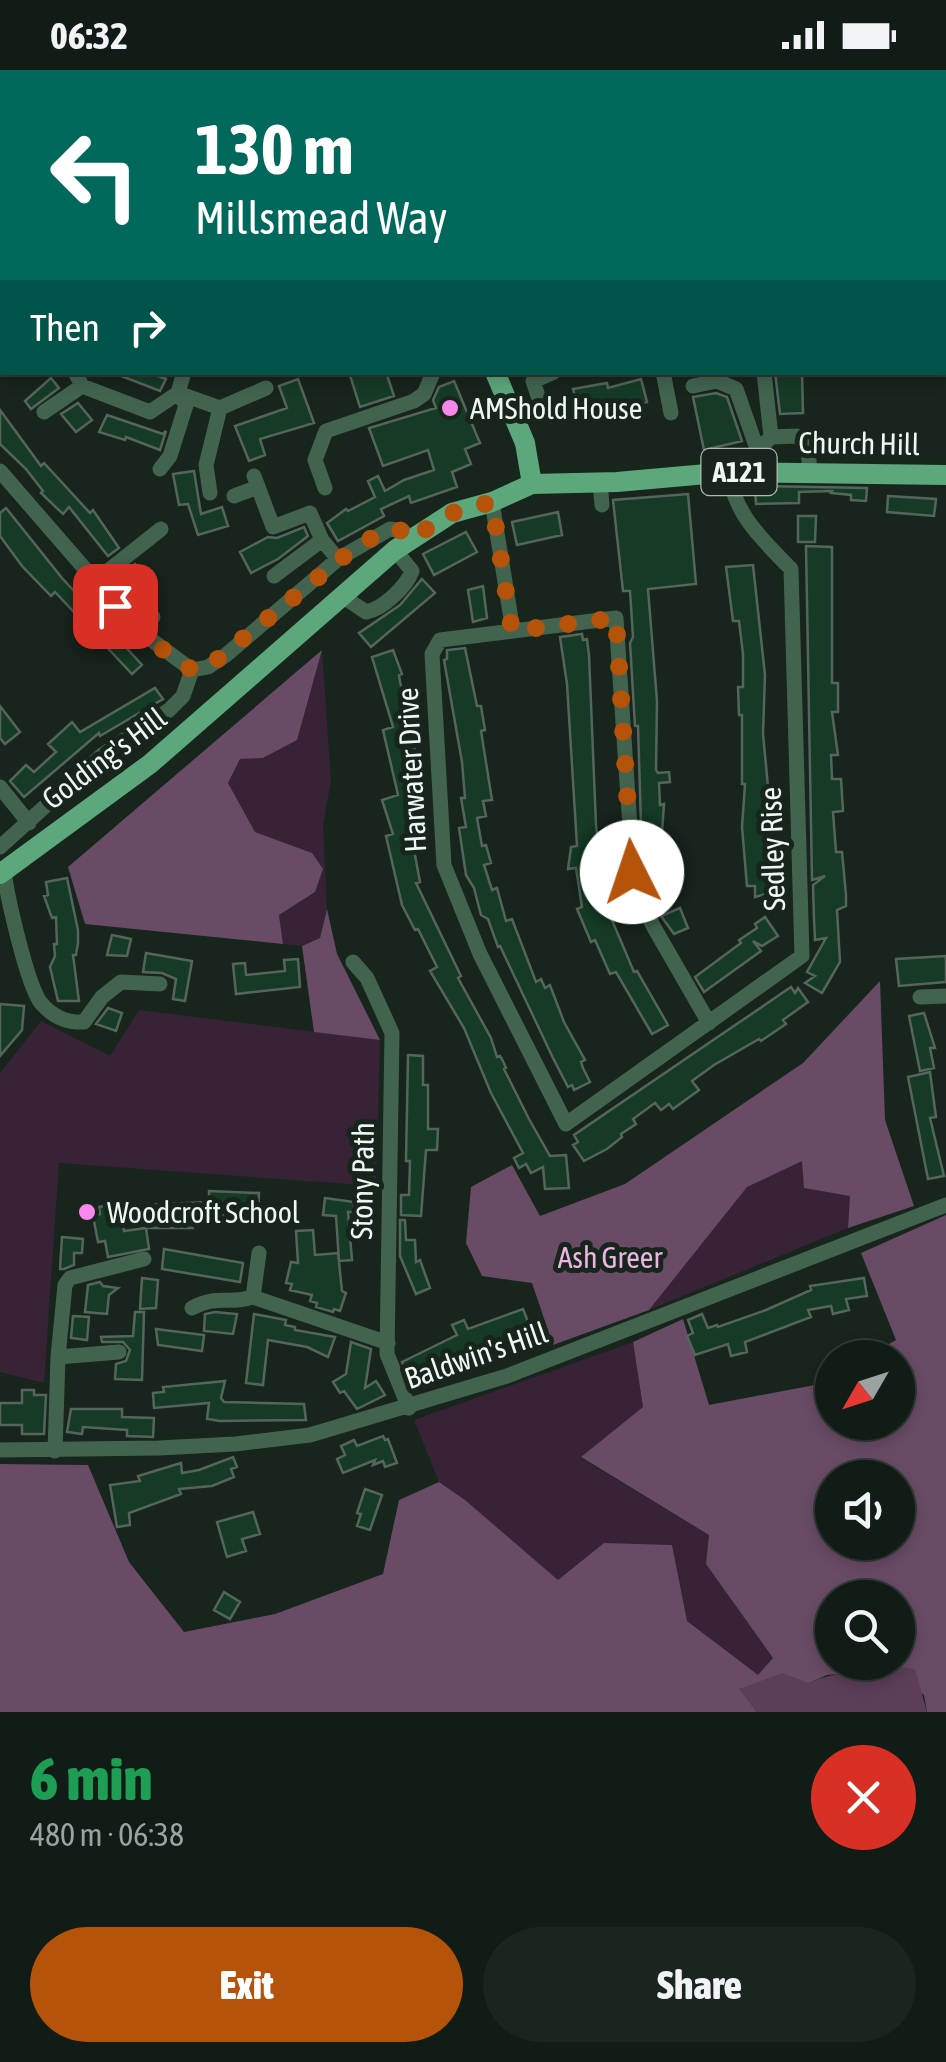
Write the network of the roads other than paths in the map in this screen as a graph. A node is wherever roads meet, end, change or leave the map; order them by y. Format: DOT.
graph roads {
  1 [pos="183,375"];
  2 [pos="423,375"];
  3 [pos="433,375"];
  4 [pos="496,375"];
  5 [pos="547,375"];
  6 [pos="663,375"];
  7 [pos="764,375"];
  8 [pos="419,376"];
  9 [pos="78,379"];
  10 [pos="694,386"];
  11 [pos="266,388"];
  12 [pos="178,393"];
  13 [pos="540,402"];
  14 [pos="220,408"];
  15 [pos="44,412"];
  16 [pos="671,412"];
  17 [pos="771,437"];
  18 [pos="761,466"];
  19 [pos="160,469"];
  20 [pos="0,471"];
  21 [pos="729,472"];
  22 [pos="810,472"];
  23 [pos="946,475"];
  24 [pos="532,484"];
  25 [pos="600,484"];
  26 [pos="325,488"];
  27 [pos="210,493"];
  28 [pos="234,496"];
  29 [pos="492,502"];
  30 [pos="602,506"];
  31 [pos="162,529"];
  32 [pos="322,540"];
  33 [pos="402,544"];
  34 [pos="338,559"];
  35 [pos="274,576"];
  36 [pos="94,582"];
  37 [pos="342,596"];
  38 [pos="153,616"];
  39 [pos="138,630"];
  40 [pos="512,631"];
  41 [pos="192,670"];
  42 [pos="0,787"];
  43 [pos="29,824"];
  44 [pos="0,847"];
  45 [pos="2,872"];
  46 [pos="353,962"];
  47 [pos="160,984"];
  48 [pos="946,996"];
  49 [pos="920,997"];
  50 [pos="709,1023"];
  51 [pos="566,1124"];
  52 [pos="946,1205"];
  53 [pos="259,1252"];
  54 [pos="144,1259"];
  55 [pos="254,1298"];
  56 [pos="192,1308"];
  57 [pos="388,1343"];
  58 [pos="119,1352"];
  59 [pos="58,1357"];
  60 [pos="409,1408"];
  61 [pos="0,1450"];
  62 [pos="55,1451"];
  1 -- 12 [label="street"];
  2 -- 8 [label="street"];
  3 -- 26 [label="street"];
  4 -- 24 [label="main road"];
  5 -- 13 [label="street"];
  6 -- 16 [label="street"];
  7 -- 17 [label="street"];
  9 -- 12 [label="street"];
  9 -- 15 [label="street"];
  10 -- 18 [label="street"];
  11 -- 14 [label="street"];
  12 -- 14 [label="street"];
  12 -- 19 [label="street"];
  14 -- 27 [label="street"];
  17 -- 18 [label="street"];
  17 -- 22 [label="street"];
  18 -- 21 [label="main road, Church Hill / A121"];
  18 -- 22 [label="main road, Church Hill / A121"];
  20 -- 36 [label="street"];
  21 -- 25 [label="main road, Church Hill / A121"];
  21 -- 50 [label="street, Sedley Rise"];
  22 -- 23 [label="main road, Church Hill / A121"];
  24 -- 25 [label="main road, Church Hill / A121"];
  24 -- 29 [label="main road, Golding's Hill / A121"];
  25 -- 30 [label="street"];
  28 -- 32 [label="street"];
  29 -- 33 [label="main road, Golding's Hill / A121"];
  29 -- 40 [label="street"];
  31 -- 36 [label="street"];
  32 -- 34 [label="street"];
  32 -- 35 [label="street"];
  33 -- 34 [label="street"];
  33 -- 37 [label="main road, Golding's Hill / A121"];
  33 -- 37 [label="street"];
  34 -- 41 [label="street"];
  36 -- 39 [label="street"];
  37 -- 45 [label="main road, Golding's Hill / A121"];
  38 -- 39 [label="street"];
  39 -- 41 [label="street"];
  40 -- 50 [label="street"];
  40 -- 51 [label="street, Harwater Drive"];
  41 -- 43 [label="street"];
  42 -- 43 [label="street"];
  43 -- 44 [label="street"];
  45 -- 47 [label="street"];
  46 -- 57 [label="street, Stony Path"];
  48 -- 49 [label="street"];
  50 -- 51 [label="street, Sedley Rise"];
  52 -- 60 [label="street, Baldwin's Hill"];
  53 -- 55 [label="street"];
  54 -- 59 [label="street"];
  55 -- 56 [label="street"];
  55 -- 57 [label="street"];
  57 -- 60 [label="street, Stony Path"];
  58 -- 59 [label="street"];
  59 -- 62 [label="street"];
  60 -- 62 [label="street, Baldwin's Hill"];
  61 -- 62 [label="street, Baldwin's Hill"];
}
